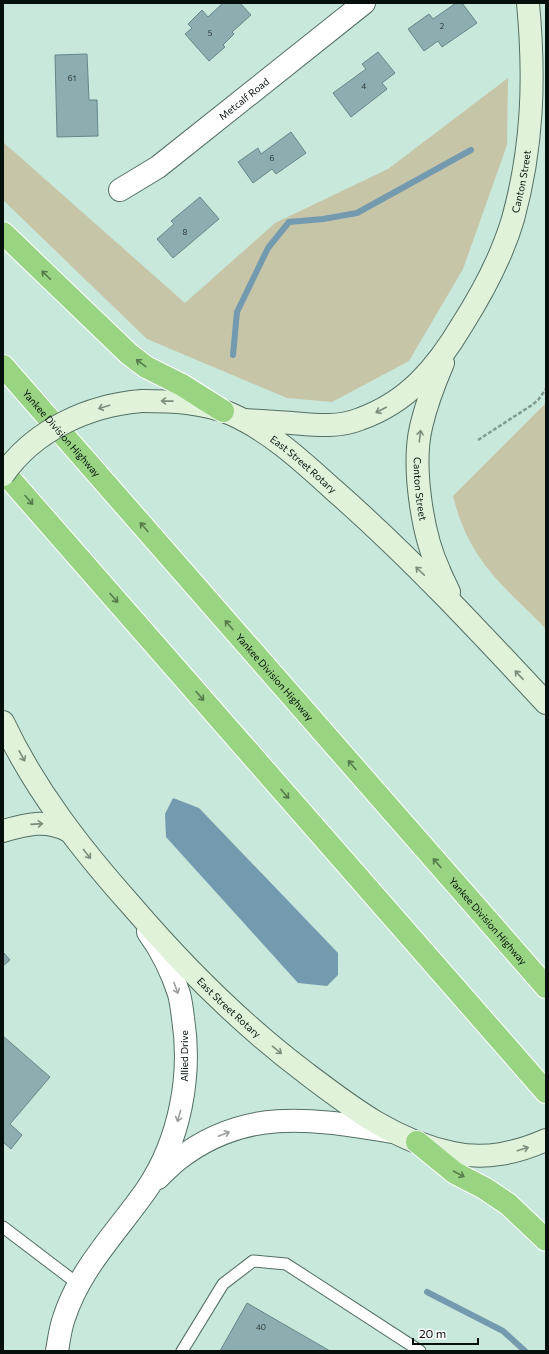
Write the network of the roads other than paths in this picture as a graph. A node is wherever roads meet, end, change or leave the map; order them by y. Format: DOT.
graph roads {
  1 [pos="364,3"];
  2 [pos="528,3"];
  3 [pos="120,190"];
  4 [pos="3,233"];
  5 [pos="450,346"];
  6 [pos="3,366"];
  7 [pos="223,411"];
  8 [pos="244,420"];
  9 [pos="3,471"];
  10 [pos="3,475"];
  11 [pos="457,607"];
  12 [pos="546,703"];
  13 [pos="3,722"];
  14 [pos="3,831"];
  15 [pos="70,831"];
  16 [pos="130,905"];
  17 [pos="546,987"];
  18 [pos="546,1092"];
  19 [pos="395,1132"];
  20 [pos="546,1140"];
  21 [pos="417,1142"];
  22 [pos="147,1188"];
  23 [pos="3,1227"];
  24 [pos="546,1240"];
  25 [pos="78,1284"];
  26 [pos="57,1351"];
  27 [pos="182,1351"];
  28 [pos="420,1351"];
  1 -- 3 [label="street, Metcalf Road"];
  2 -- 5 [label="main road, Canton Street"];
  7 -- 4 [label="highway, one-way"];
  5 -- 8 [label="main road, Canton Street, one-way"];
  11 -- 5 [label="main road, Canton Street, one-way"];
  17 -- 6 [label="highway, Yankee Division Highway, one-way"];
  7 -- 8 [label="main road, East Street Rotary"];
  7 -- 10 [label="main road, East Street Rotary, one-way, bridge"];
  11 -- 8 [label="main road, East Street Rotary, one-way"];
  9 -- 18 [label="highway, one-way"];
  12 -- 11 [label="main road, East Street Rotary, one-way"];
  13 -- 15 [label="main road, East Street Rotary, one-way"];
  14 -- 15 [label="main road, one-way"];
  15 -- 16 [label="main road, East Street Rotary, one-way"];
  16 -- 19 [label="main road, East Street Rotary, one-way"];
  16 -- 22 [label="street, Allied Drive, one-way"];
  19 -- 21 [label="main road, East Street Rotary"];
  22 -- 19 [label="street, Allied Drive, one-way"];
  21 -- 20 [label="main road, East Street Rotary, one-way"];
  21 -- 24 [label="highway, one-way"];
  22 -- 25 [label="street, Allied Drive"];
  23 -- 25 [label="lane"];
  25 -- 26 [label="street, Allied Drive"];
  27 -- 28 [label="lane"];
}
